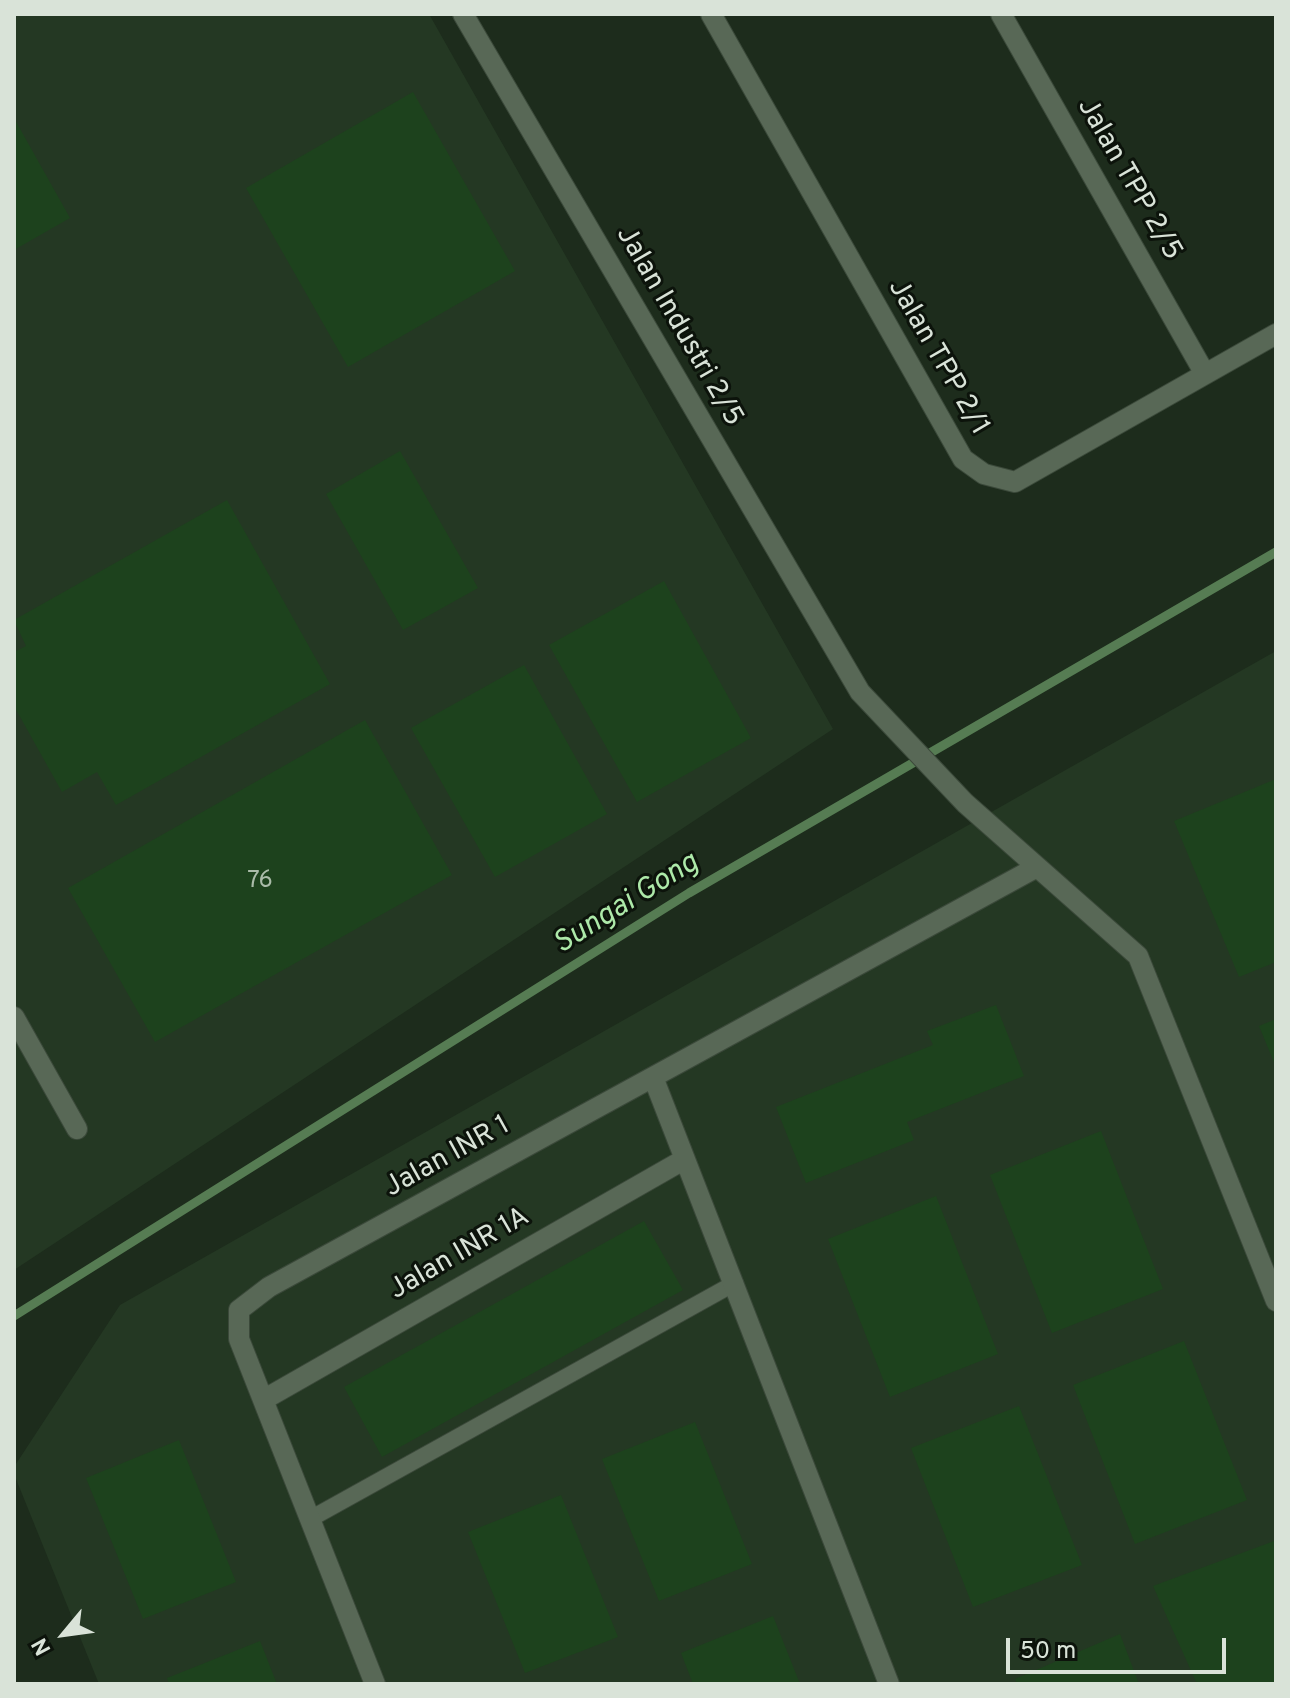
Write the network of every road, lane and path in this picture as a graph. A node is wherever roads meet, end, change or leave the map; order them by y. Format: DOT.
graph roads {
  1 [pos="463,14"];
  2 [pos="711,14"];
  3 [pos="1001,14"];
  4 [pos="1276,334"];
  5 [pos="1205,374"];
  6 [pos="1037,867"];
  7 [pos="14,1017"];
  8 [pos="653,1077"];
  9 [pos="77,1129"];
  10 [pos="685,1159"];
  11 [pos="735,1283"];
  12 [pos="1276,1301"];
  13 [pos="263,1400"];
  14 [pos="310,1519"];
  15 [pos="375,1684"];
  16 [pos="889,1684"];
  1 -- 6 [label="street, Jalan Industri 2/5"];
  2 -- 5 [label="street, Jalan TPP 2/1"];
  3 -- 5 [label="street, Jalan TPP 2/5"];
  4 -- 5 [label="street, Jalan TPP 2/1"];
  6 -- 8 [label="street, Jalan INR 1"];
  6 -- 12 [label="street, Jalan Industri 2/5"];
  7 -- 9 [label="street"];
  8 -- 10 [label="street"];
  8 -- 13 [label="street, Jalan INR 1"];
  10 -- 11 [label="street"];
  10 -- 13 [label="street, Jalan INR 1A"];
  11 -- 14 [label="lane"];
  11 -- 16 [label="street"];
  13 -- 14 [label="street, Jalan INR 1"];
  14 -- 15 [label="street, Jalan INR 1"];
}
